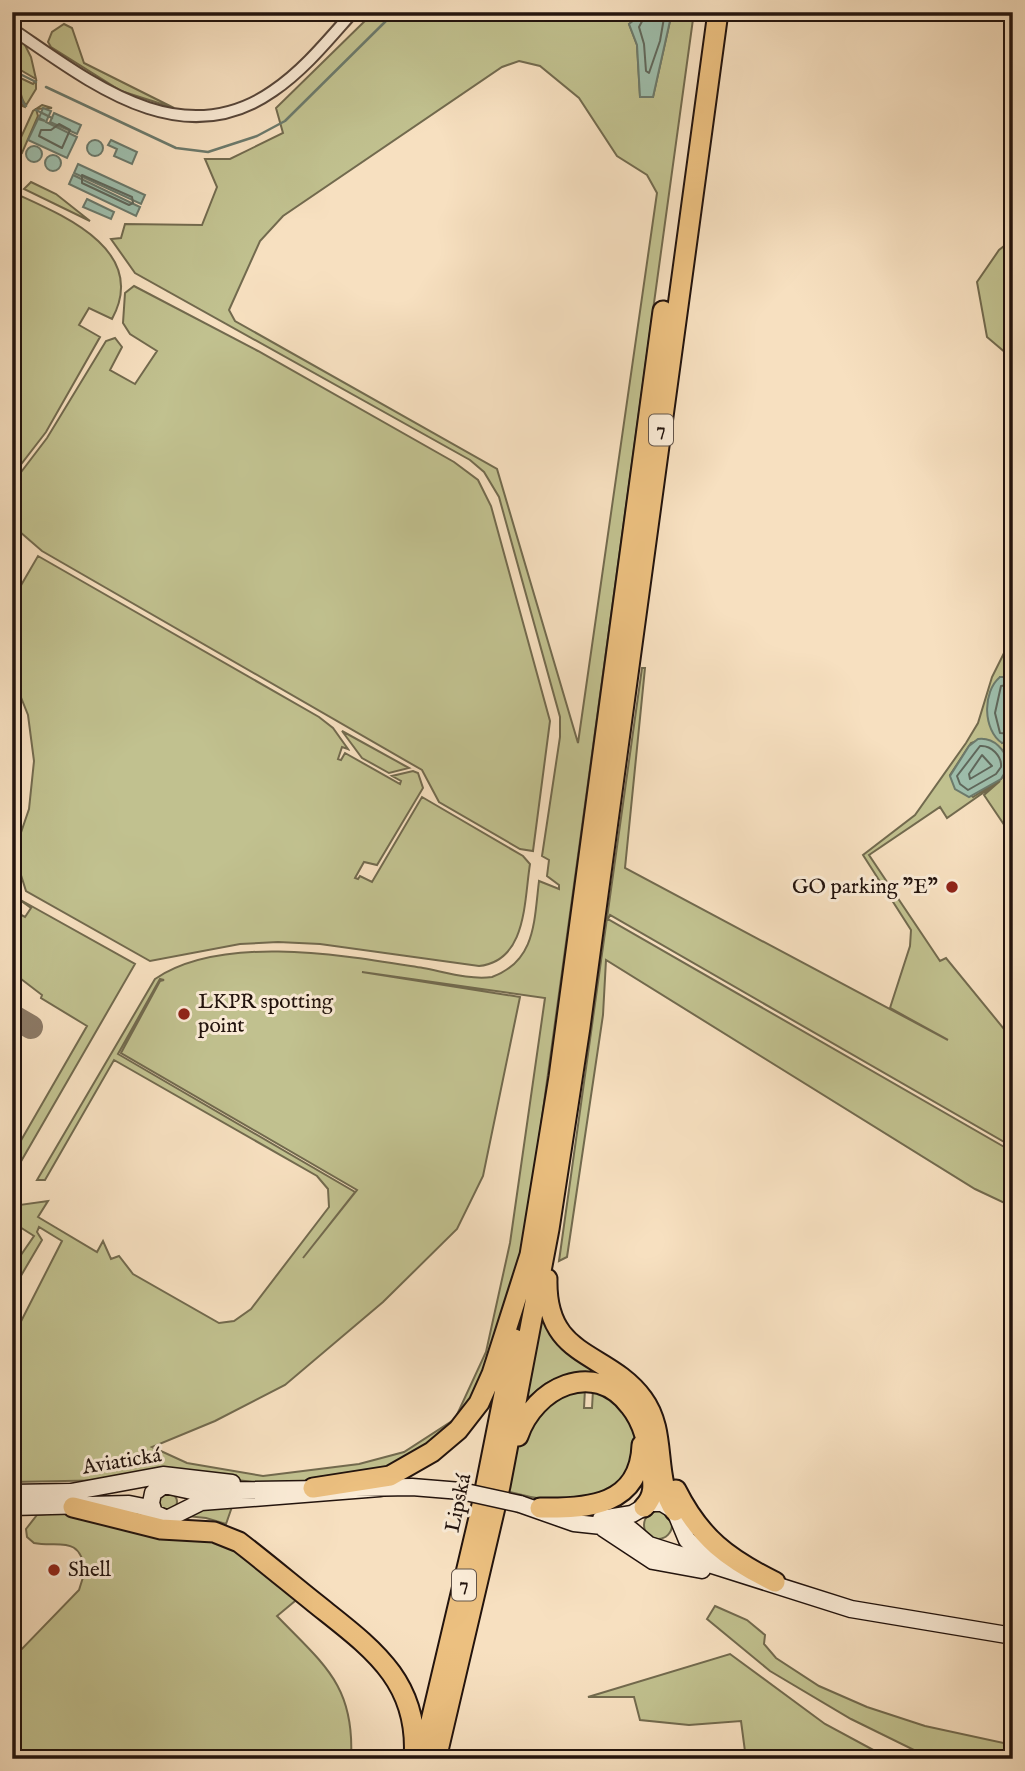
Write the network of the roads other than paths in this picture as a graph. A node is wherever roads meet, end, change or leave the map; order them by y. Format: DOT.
graph roads {
  1 [pos="353,12"];
  2 [pos="705,12"];
  3 [pos="718,12"];
  4 [pos="12,29"];
  5 [pos="549,1229"];
  6 [pos="530,1255"];
  7 [pos="637,1417"];
  8 [pos="660,1446"];
  9 [pos="160,1486"];
  10 [pos="500,1486"];
  11 [pos="177,1487"];
  12 [pos="313,1488"];
  13 [pos="380,1488"];
  14 [pos="280,1490"];
  15 [pos="12,1493"];
  16 [pos="72,1499"];
  17 [pos="520,1504"];
  18 [pos="12,1507"];
  19 [pos="540,1508"];
  20 [pos="643,1508"];
  21 [pos="169,1516"];
  22 [pos="677,1518"];
  23 [pos="597,1526"];
  24 [pos="644,1540"];
  25 [pos="744,1578"];
  26 [pos="287,1581"];
  27 [pos="775,1582"];
  28 [pos="877,1614"];
  29 [pos="1013,1636"];
  30 [pos="414,1759"];
  31 [pos="422,1759"];
  32 [pos="436,1759"];
  33 [pos="944,1759"];
  34 [pos="966,1759"];
  1 -- 4 [label="street"];
  2 -- 6 [label="highway, 7"];
  3 -- 5 [label="highway, 7"];
  5 -- 8 [label="highway"];
  5 -- 10 [label="highway, Lipská / 7"];
  6 -- 12 [label="highway"];
  6 -- 31 [label="highway, Lipská / 7"];
  7 -- 10 [label="highway"];
  7 -- 19 [label="highway"];
  7 -- 20 [label="highway"];
  8 -- 22 [label="highway"];
  8 -- 27 [label="highway"];
  9 -- 11 [label="main road"];
  9 -- 16 [label="main road"];
  9 -- 21 [label="main road"];
  10 -- 32 [label="highway, Lipská / 7"];
  11 -- 14 [label="main road"];
  11 -- 21 [label="main road"];
  12 -- 13 [label="main road"];
  12 -- 14 [label="main road"];
  13 -- 17 [label="main road, bridge"];
  13 -- 21 [label="main road"];
  14 -- 16 [label="main road, Aviatická"];
  15 -- 16 [label="main road, Aviatická"];
  16 -- 18 [label="main road, Aviatická"];
  16 -- 21 [label="main road, Aviatická"];
  16 -- 26 [label="highway"];
  17 -- 19 [label="main road"];
  17 -- 23 [label="main road"];
  19 -- 20 [label="main road"];
  20 -- 22 [label="main road"];
  20 -- 24 [label="main road"];
  21 -- 26 [label="highway"];
  22 -- 24 [label="main road"];
  22 -- 27 [label="main road"];
  23 -- 24 [label="main road"];
  23 -- 25 [label="main road"];
  24 -- 25 [label="main road"];
  25 -- 28 [label="main road"];
  26 -- 30 [label="highway"];
  27 -- 28 [label="main road"];
  28 -- 29 [label="main road"];
  33 -- 34 [label="main road"];
}
